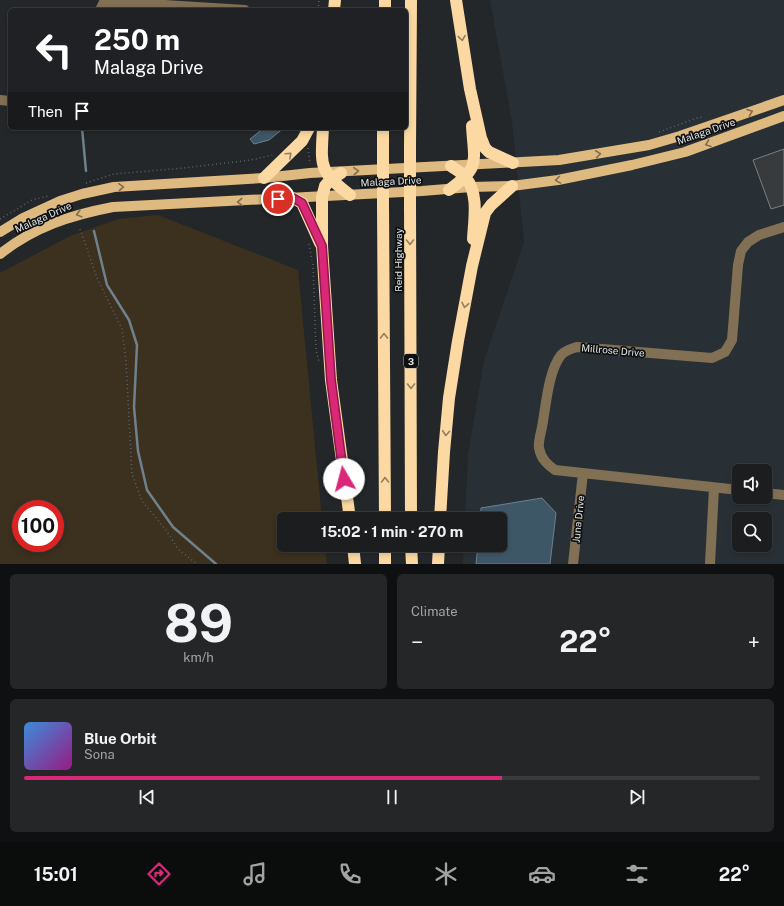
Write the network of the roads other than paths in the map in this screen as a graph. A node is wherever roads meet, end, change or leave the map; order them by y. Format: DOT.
graph roads {
  1 [pos="411,0"];
  2 [pos="456,0"];
  3 [pos="101,8"];
  4 [pos="213,8"];
  5 [pos="470,89"];
  6 [pos="784,100"];
  7 [pos="784,116"];
  8 [pos="308,130"];
  9 [pos="323,130"];
  10 [pos="383,130"];
  11 [pos="513,163"];
  12 [pos="474,165"];
  13 [pos="451,166"];
  14 [pos="332,175"];
  15 [pos="264,178"];
  16 [pos="469,182"];
  17 [pos="512,186"];
  18 [pos="449,190"];
  19 [pos="350,195"];
  20 [pos="322,197"];
  21 [pos="293,198"];
  22 [pos="784,227"];
  23 [pos="0,232"];
  24 [pos="322,246"];
  25 [pos="0,254"];
  26 [pos="472,266"];
  27 [pos="583,474"];
  28 [pos="714,488"];
  29 [pos="732,489"];
  30 [pos="772,494"];
  31 [pos="784,495"];
  32 [pos="349,512"];
  33 [pos="385,512"];
  34 [pos="411,512"];
  35 [pos="440,512"];
  36 [pos="354,552"];
  37 [pos="385,552"];
  38 [pos="412,552"];
  39 [pos="439,552"];
  40 [pos="355,564"];
  41 [pos="385,564"];
  42 [pos="412,564"];
  43 [pos="438,564"];
  44 [pos="574,564"];
  45 [pos="710,564"];
  1 -- 34 [label="highway, Reid Highway / 3, one-way, bridge"];
  2 -- 5 [label="highway, one-way"];
  3 -- 4 [label="street"];
  5 -- 11 [label="highway"];
  5 -- 12 [label="highway"];
  11 -- 6 [label="main road, Malaga Drive, one-way"];
  7 -- 17 [label="main road, Malaga Drive, one-way"];
  15 -- 8 [label="highway, one-way"];
  9 -- 14 [label="highway"];
  33 -- 10 [label="highway, Reid Highway, one-way, bridge"];
  11 -- 12 [label="main road, Malaga Drive"];
  12 -- 13 [label="main road, Malaga Drive"];
  12 -- 16 [label="highway"];
  14 -- 13 [label="main road, Malaga Drive, one-way"];
  13 -- 16 [label="highway"];
  14 -- 15 [label="main road, Malaga Drive"];
  14 -- 19 [label="highway"];
  14 -- 20 [label="highway"];
  23 -- 15 [label="main road, Malaga Drive, one-way"];
  16 -- 17 [label="main road, Malaga Drive"];
  16 -- 18 [label="highway"];
  16 -- 26 [label="highway"];
  17 -- 26 [label="highway"];
  18 -- 19 [label="main road, Malaga Drive"];
  19 -- 20 [label="main road, Malaga Drive"];
  20 -- 21 [label="main road, Malaga Drive"];
  20 -- 24 [label="highway"];
  21 -- 24 [label="highway"];
  21 -- 25 [label="main road, Malaga Drive, one-way"];
  22 -- 27 [label="street, Millrose Drive"];
  24 -- 32 [label="highway"];
  26 -- 35 [label="highway, one-way"];
  27 -- 28 [label="street, Millrose Drive"];
  27 -- 44 [label="street, Juna Drive"];
  28 -- 29 [label="street, Millrose Drive"];
  28 -- 45 [label="street"];
  30 -- 31 [label="street"];
  36 -- 40 [label="highway"];
  37 -- 41 [label="highway"];
  38 -- 42 [label="highway"];
  39 -- 43 [label="highway"];
}
